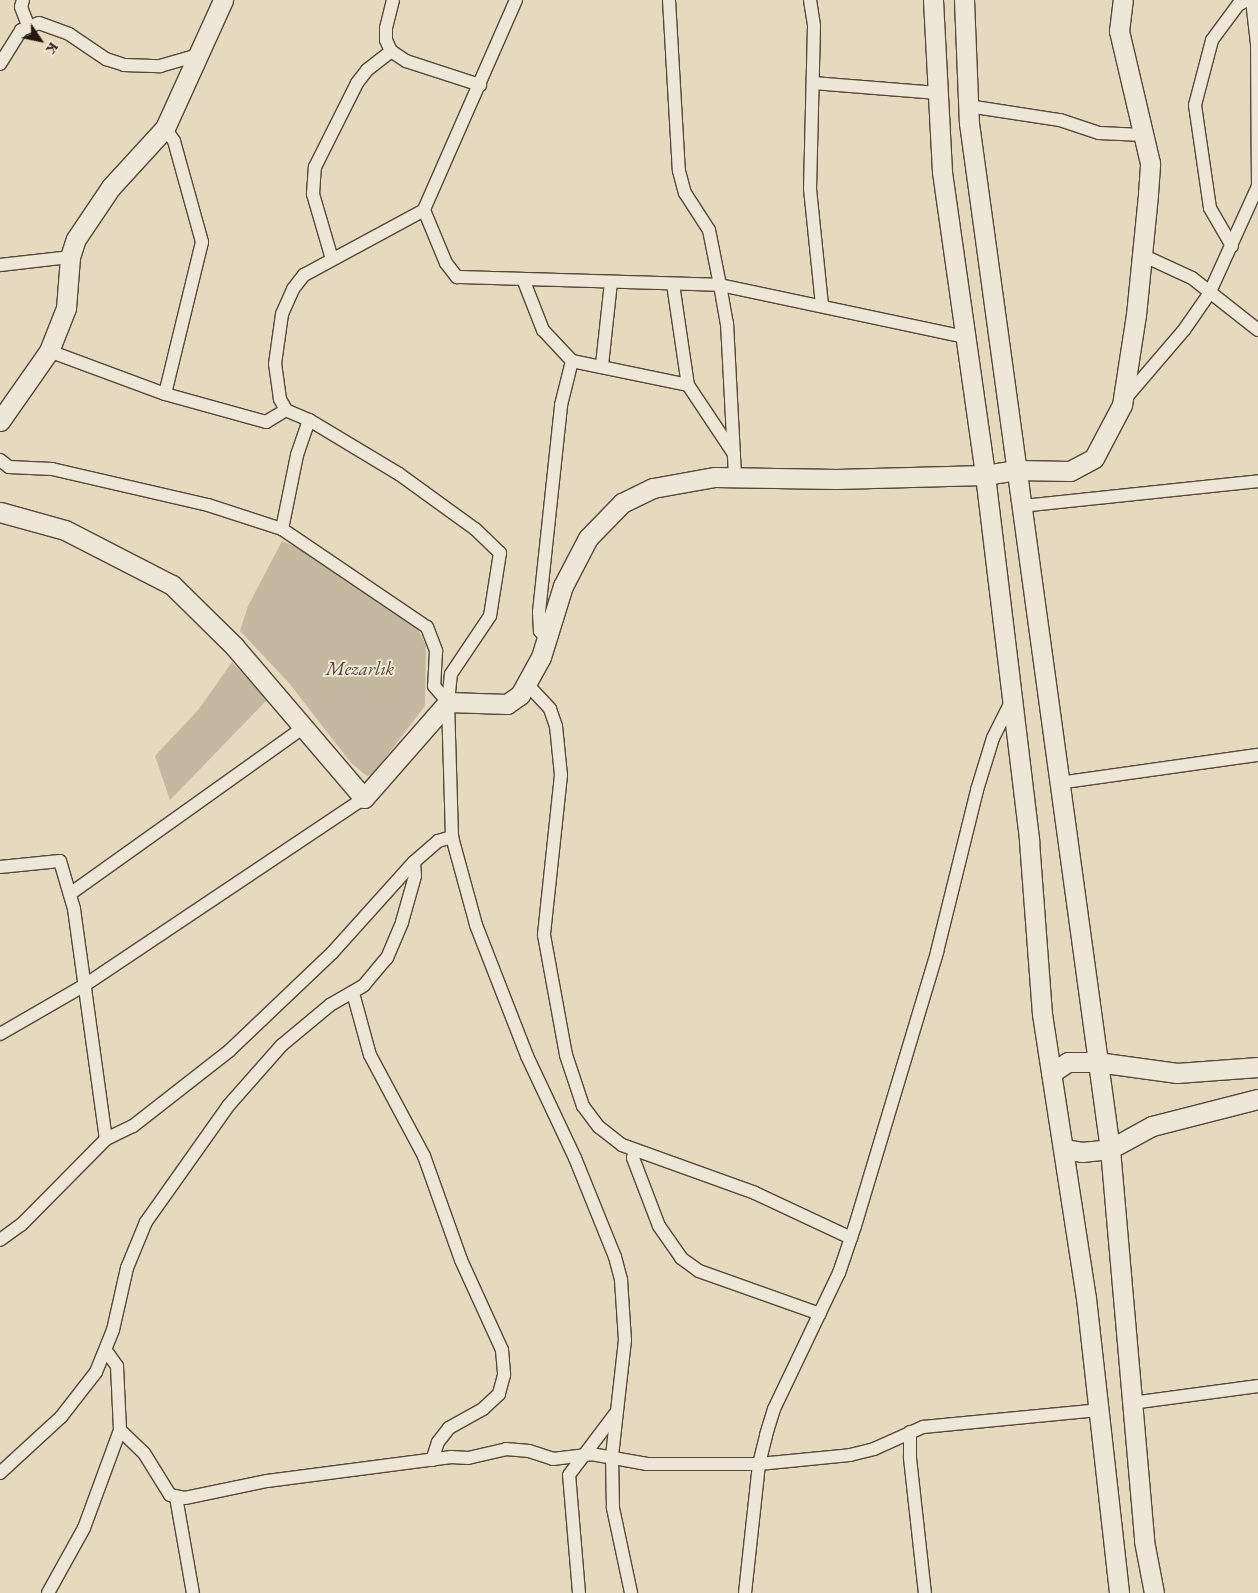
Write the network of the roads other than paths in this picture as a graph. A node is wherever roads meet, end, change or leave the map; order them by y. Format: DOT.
graph roads {
  1 [pos="23,0"];
  2 [pos="223,0"];
  3 [pos="393,0"];
  4 [pos="516,0"];
  5 [pos="669,0"];
  6 [pos="810,0"];
  7 [pos="933,0"];
  8 [pos="964,0"];
  9 [pos="1123,0"];
  10 [pos="1247,0"];
  11 [pos="1252,0"];
  12 [pos="28,25"];
  13 [pos="391,51"];
  14 [pos="195,56"];
  15 [pos="0,64"];
  16 [pos="813,83"];
  17 [pos="480,85"];
  18 [pos="938,93"];
  19 [pos="968,106"];
  20 [pos="165,128"];
  21 [pos="1143,135"];
  22 [pos="1258,186"];
  23 [pos="424,210"];
  24 [pos="1232,246"];
  25 [pos="1142,256"];
  26 [pos="70,257"];
  27 [pos="332,260"];
  28 [pos="0,264"];
  29 [pos="523,279"];
  30 [pos="611,282"];
  31 [pos="673,284"];
  32 [pos="720,285"];
  33 [pos="1210,294"];
  34 [pos="822,305"];
  35 [pos="1258,330"];
  36 [pos="965,337"];
  37 [pos="49,350"];
  38 [pos="572,362"];
  39 [pos="602,365"];
  40 [pos="688,385"];
  41 [pos="165,394"];
  42 [pos="1122,401"];
  43 [pos="286,410"];
  44 [pos="1,419"];
  45 [pos="309,420"];
  46 [pos="734,454"];
  47 [pos="0,460"];
  48 [pos="1017,470"];
  49 [pos="985,475"];
  50 [pos="735,477"];
  51 [pos="1258,481"];
  52 [pos="1022,506"];
  53 [pos="0,512"];
  54 [pos="282,529"];
  55 [pos="548,639"];
  56 [pos="527,684"];
  57 [pos="448,702"];
  58 [pos="1011,702"];
  59 [pos="303,728"];
  60 [pos="1258,755"];
  61 [pos="1058,783"];
  62 [pos="364,798"];
  63 [pos="452,837"];
  64 [pos="414,862"];
  65 [pos="0,867"];
  66 [pos="70,894"];
  67 [pos="85,986"];
  68 [pos="353,993"];
  69 [pos="0,1034"];
  70 [pos="1097,1062"];
  71 [pos="1258,1067"];
  72 [pos="1051,1073"];
  73 [pos="1258,1099"];
  74 [pos="106,1139"];
  75 [pos="1064,1149"];
  76 [pos="1110,1149"];
  77 [pos="635,1150"];
  78 [pos="851,1238"];
  79 [pos="0,1240"];
  80 [pos="820,1314"];
  81 [pos="106,1352"];
  82 [pos="1258,1386"];
  83 [pos="1132,1403"];
  84 [pos="619,1407"];
  85 [pos="1098,1410"];
  86 [pos="120,1430"];
  87 [pos="910,1432"];
  88 [pos="584,1456"];
  89 [pos="612,1456"];
  90 [pos="432,1460"];
  91 [pos="759,1464"];
  92 [pos="0,1473"];
  93 [pos="176,1498"];
  94 [pos="48,1593"];
  95 [pos="193,1593"];
  96 [pos="579,1593"];
  97 [pos="630,1593"];
  98 [pos="745,1593"];
  99 [pos="925,1593"];
  100 [pos="1119,1593"];
  101 [pos="1154,1593"];
  1 -- 12 [label="street"];
  2 -- 14 [label="street"];
  3 -- 13 [label="street"];
  4 -- 17 [label="street"];
  5 -- 32 [label="street"];
  6 -- 16 [label="street"];
  7 -- 18 [label="street"];
  8 -- 19 [label="street"];
  9 -- 21 [label="street"];
  10 -- 24 [label="street"];
  11 -- 22 [label="street"];
  12 -- 14 [label="street"];
  12 -- 15 [label="street"];
  13 -- 17 [label="street"];
  13 -- 27 [label="street"];
  14 -- 20 [label="street"];
  16 -- 18 [label="street"];
  16 -- 34 [label="street"];
  17 -- 23 [label="street"];
  18 -- 36 [label="street"];
  19 -- 21 [label="street"];
  19 -- 48 [label="street"];
  20 -- 26 [label="street"];
  20 -- 41 [label="street"];
  21 -- 25 [label="street"];
  22 -- 24 [label="street"];
  23 -- 27 [label="street"];
  23 -- 29 [label="street"];
  24 -- 33 [label="street"];
  25 -- 33 [label="street"];
  25 -- 42 [label="street"];
  26 -- 28 [label="street"];
  26 -- 37 [label="street"];
  27 -- 43 [label="street"];
  29 -- 30 [label="street"];
  29 -- 38 [label="street"];
  30 -- 31 [label="street"];
  30 -- 39 [label="street"];
  31 -- 32 [label="street"];
  31 -- 40 [label="street"];
  32 -- 34 [label="street"];
  32 -- 46 [label="street"];
  33 -- 35 [label="street"];
  33 -- 42 [label="street"];
  34 -- 36 [label="street"];
  36 -- 49 [label="street"];
  37 -- 41 [label="street"];
  37 -- 44 [label="street"];
  38 -- 39 [label="street"];
  38 -- 55 [label="street"];
  39 -- 40 [label="street"];
  40 -- 46 [label="street"];
  41 -- 43 [label="street"];
  42 -- 48 [label="street"];
  43 -- 45 [label="street"];
  45 -- 54 [label="street"];
  45 -- 57 [label="street"];
  46 -- 50 [label="street"];
  47 -- 54 [label="street"];
  48 -- 49 [label="street"];
  48 -- 52 [label="street"];
  49 -- 50 [label="street"];
  49 -- 58 [label="street"];
  50 -- 55 [label="street"];
  51 -- 52 [label="street"];
  52 -- 61 [label="street"];
  53 -- 59 [label="street"];
  54 -- 57 [label="street"];
  55 -- 56 [label="street"];
  56 -- 57 [label="street"];
  56 -- 77 [label="street"];
  57 -- 62 [label="street"];
  57 -- 63 [label="street"];
  58 -- 72 [label="street"];
  58 -- 78 [label="street"];
  59 -- 62 [label="street"];
  59 -- 66 [label="street"];
  60 -- 61 [label="street"];
  61 -- 70 [label="street"];
  62 -- 67 [label="street"];
  63 -- 64 [label="street"];
  63 -- 84 [label="street"];
  64 -- 68 [label="street"];
  64 -- 74 [label="street"];
  65 -- 66 [label="street"];
  66 -- 67 [label="street"];
  67 -- 69 [label="street"];
  67 -- 74 [label="street"];
  68 -- 81 [label="street"];
  68 -- 90 [label="street"];
  70 -- 71 [label="street"];
  70 -- 72 [label="street"];
  70 -- 76 [label="street"];
  72 -- 75 [label="street"];
  73 -- 76 [label="street"];
  74 -- 79 [label="street"];
  75 -- 76 [label="street"];
  75 -- 85 [label="street"];
  76 -- 83 [label="street"];
  77 -- 78 [label="street"];
  77 -- 80 [label="street"];
  78 -- 80 [label="street"];
  80 -- 91 [label="street"];
  81 -- 86 [label="street"];
  81 -- 92 [label="street"];
  82 -- 83 [label="street"];
  83 -- 101 [label="street"];
  84 -- 88 [label="street"];
  84 -- 89 [label="street"];
  85 -- 87 [label="street"];
  85 -- 100 [label="street"];
  86 -- 93 [label="street"];
  86 -- 94 [label="street"];
  87 -- 91 [label="street"];
  87 -- 99 [label="street"];
  88 -- 89 [label="street"];
  88 -- 90 [label="street"];
  88 -- 96 [label="street"];
  89 -- 91 [label="street"];
  89 -- 97 [label="street"];
  90 -- 93 [label="street"];
  91 -- 98 [label="street"];
  93 -- 95 [label="street"];
}
